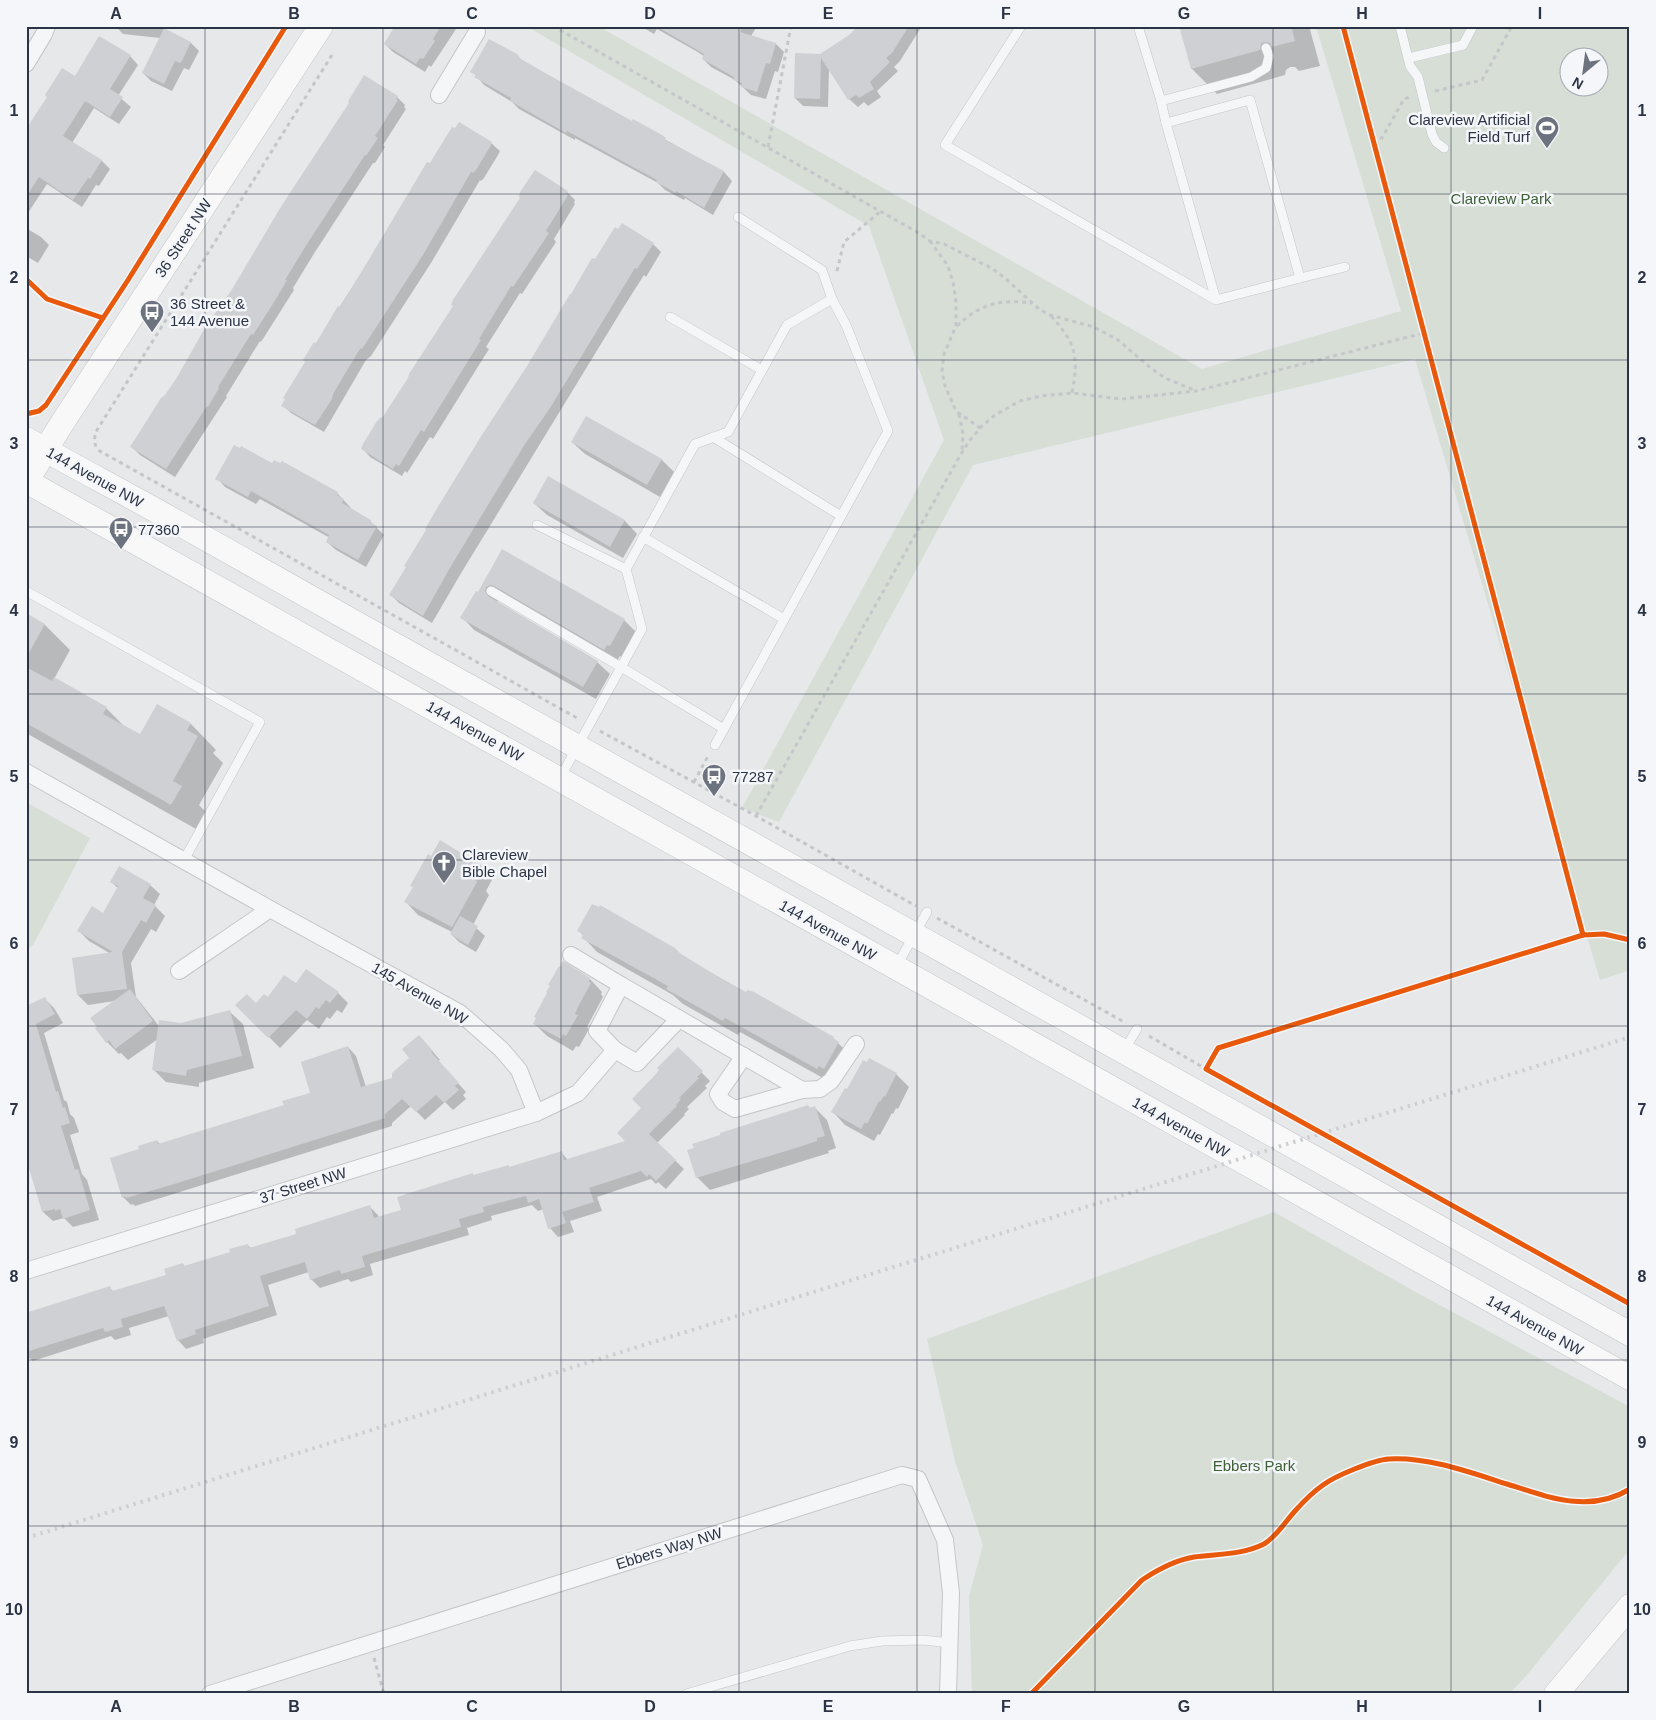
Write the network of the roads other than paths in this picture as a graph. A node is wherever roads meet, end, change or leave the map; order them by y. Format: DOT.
graph roads {
  1 [pos="47,26"];
  2 [pos="321,26"];
  3 [pos="1020,26"];
  4 [pos="1138,26"];
  5 [pos="1400,26"];
  6 [pos="1473,26"];
  7 [pos="477,32"];
  8 [pos="1266,48"];
  9 [pos="1408,58"];
  10 [pos="26,64"];
  11 [pos="439,95"];
  12 [pos="1161,101"];
  13 [pos="1166,123"];
  14 [pos="1444,148"];
  15 [pos="738,217"];
  16 [pos="1345,268"];
  17 [pos="1300,278"];
  18 [pos="832,299"];
  19 [pos="1216,300"];
  20 [pos="670,317"];
  21 [pos="762,370"];
  22 [pos="713,437"];
  23 [pos="36,445"];
  24 [pos="26,481"];
  25 [pos="841,516"];
  26 [pos="537,524"];
  27 [pos="643,537"];
  28 [pos="626,569"];
  29 [pos="26,591"];
  30 [pos="491,591"];
  31 [pos="784,619"];
  32 [pos="622,667"];
  33 [pos="724,729"];
  34 [pos="715,745"];
  35 [pos="578,748"];
  36 [pos="26,772"];
  37 [pos="560,779"];
  38 [pos="184,860"];
  39 [pos="270,909"];
  40 [pos="927,912"];
  41 [pos="913,936"];
  42 [pos="571,955"];
  43 [pos="895,968"];
  44 [pos="180,971"];
  45 [pos="621,985"];
  46 [pos="679,1019"];
  47 [pos="1136,1030"];
  48 [pos="856,1044"];
  49 [pos="615,1050"];
  50 [pos="1123,1052"];
  51 [pos="744,1056"];
  52 [pos="802,1090"];
  53 [pos="536,1113"];
  54 [pos="26,1270"];
  55 [pos="1630,1334"];
  56 [pos="1630,1378"];
  57 [pos="1630,1606"];
  58 [pos="950,1643"];
  59 [pos="210,1694"];
  60 [pos="686,1694"];
  61 [pos="948,1694"];
  62 [pos="1556,1694"];
  1 -- 10 [label="street"];
  2 -- 23 [label="main road, 36 Street NW"];
  3 -- 19 [label="lane"];
  4 -- 12 [label="lane"];
  5 -- 9 [label="lane"];
  6 -- 9 [label="lane"];
  7 -- 11 [label="street"];
  8 -- 12 [label="lane"];
  9 -- 14 [label="lane"];
  12 -- 13 [label="lane"];
  13 -- 17 [label="lane"];
  13 -- 19 [label="lane"];
  15 -- 18 [label="lane"];
  16 -- 17 [label="lane"];
  17 -- 19 [label="lane"];
  18 -- 21 [label="lane"];
  18 -- 25 [label="lane"];
  20 -- 21 [label="lane"];
  21 -- 22 [label="lane"];
  22 -- 25 [label="lane"];
  22 -- 27 [label="lane"];
  23 -- 24 [label="main road, 36 Street NW"];
  23 -- 35 [label="main road, 144 Avenue NW"];
  24 -- 37 [label="main road, 144 Avenue NW"];
  25 -- 31 [label="lane"];
  26 -- 28 [label="lane"];
  27 -- 28 [label="lane"];
  27 -- 31 [label="lane"];
  28 -- 32 [label="lane"];
  29 -- 38 [label="lane"];
  30 -- 32 [label="lane"];
  31 -- 33 [label="lane"];
  32 -- 33 [label="lane"];
  32 -- 35 [label="lane"];
  33 -- 34 [label="lane"];
  35 -- 37 [label="lane"];
  35 -- 41 [label="main road, 144 Avenue NW"];
  36 -- 38 [label="street, 145 Avenue NW"];
  37 -- 43 [label="main road, 144 Avenue NW"];
  38 -- 39 [label="street, 145 Avenue NW"];
  39 -- 44 [label="street"];
  39 -- 53 [label="street, 145 Avenue NW"];
  40 -- 41 [label="lane"];
  41 -- 43 [label="lane"];
  41 -- 50 [label="main road, 144 Avenue NW"];
  42 -- 45 [label="street"];
  43 -- 56 [label="main road, 144 Avenue NW"];
  45 -- 46 [label="street"];
  45 -- 49 [label="street"];
  46 -- 49 [label="street"];
  46 -- 51 [label="street"];
  47 -- 50 [label="lane"];
  48 -- 52 [label="street"];
  49 -- 53 [label="street, 37 Street NW"];
  50 -- 55 [label="main road, 144 Avenue NW"];
  51 -- 52 [label="street"];
  51 -- 52 [label="street"];
  53 -- 54 [label="street, 37 Street NW"];
  57 -- 62 [label="main road"];
  58 -- 59 [label="street, Ebbers Way NW"];
  58 -- 60 [label="lane"];
  58 -- 61 [label="street, Ebbers Way NW"];
}
